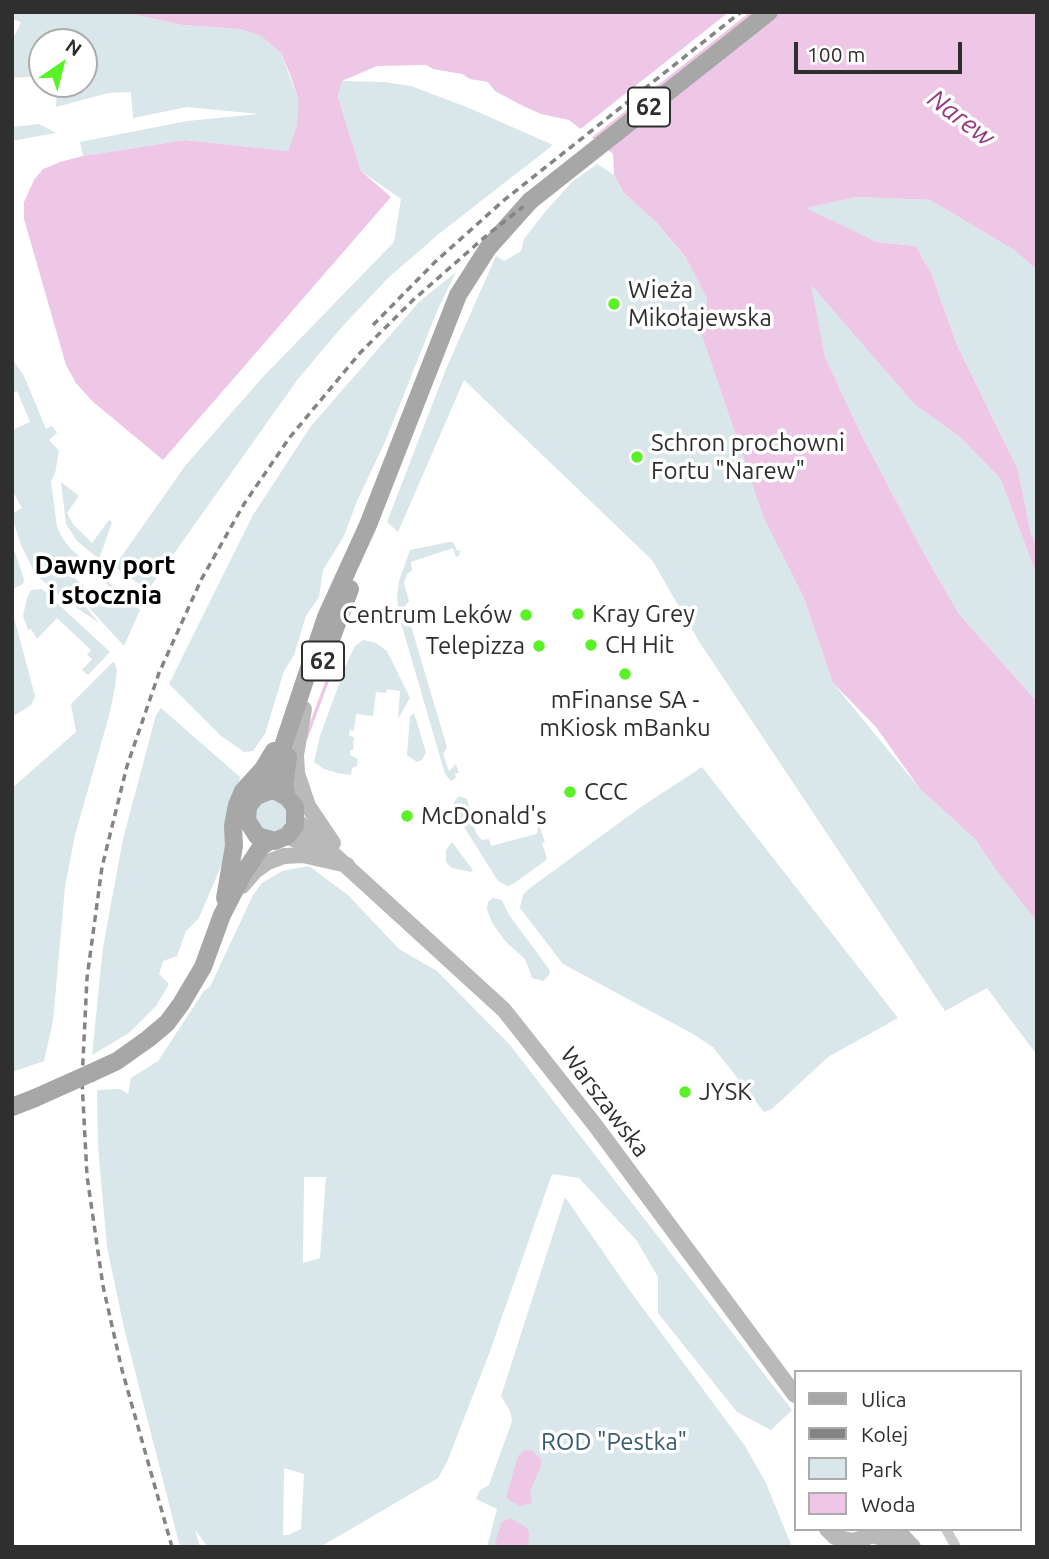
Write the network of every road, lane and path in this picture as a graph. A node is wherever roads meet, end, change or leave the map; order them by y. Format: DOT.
graph roads {
  1 [pos="769,12"];
  2 [pos="368,526"];
  3 [pos="304,709"];
  4 [pos="287,730"];
  5 [pos="265,792"];
  6 [pos="287,797"];
  7 [pos="296,820"];
  8 [pos="252,832"];
  9 [pos="287,836"];
  10 [pos="269,841"];
  11 [pos="349,865"];
  12 [pos="227,903"];
  13 [pos="12,1107"];
  14 [pos="794,1394"];
  15 [pos="898,1531"];
  16 [pos="947,1531"];
  17 [pos="834,1538"];
  18 [pos="866,1538"];
  19 [pos="898,1547"];
  20 [pos="913,1547"];
  21 [pos="956,1547"];
  1 -- 2 [label="main road, 62, bridge"];
  2 -- 3 [label="main road, 62"];
  2 -- 4 [label="main road, 62"];
  3 -- 6 [label="main road, 62"];
  3 -- 11 [label="main road"];
  4 -- 5 [label="main road, 62"];
  4 -- 12 [label="main road, 62"];
  5 -- 6 [label="main road"];
  5 -- 8 [label="main road, 62"];
  6 -- 7 [label="main road, 62"];
  7 -- 9 [label="main road"];
  7 -- 11 [label="main road, Warszawska"];
  8 -- 10 [label="main road"];
  8 -- 12 [label="main road, 62"];
  9 -- 10 [label="main road"];
  9 -- 11 [label="main road, Warszawska"];
  10 -- 12 [label="main road, 62"];
  11 -- 12 [label="main road"];
  11 -- 14 [label="main road, Warszawska"];
  12 -- 13 [label="main road, 62, bridge"];
  15 -- 20 [label="main road"];
  16 -- 21 [label="street"];
  17 -- 18 [label="main road"];
  18 -- 19 [label="main road"];
}
